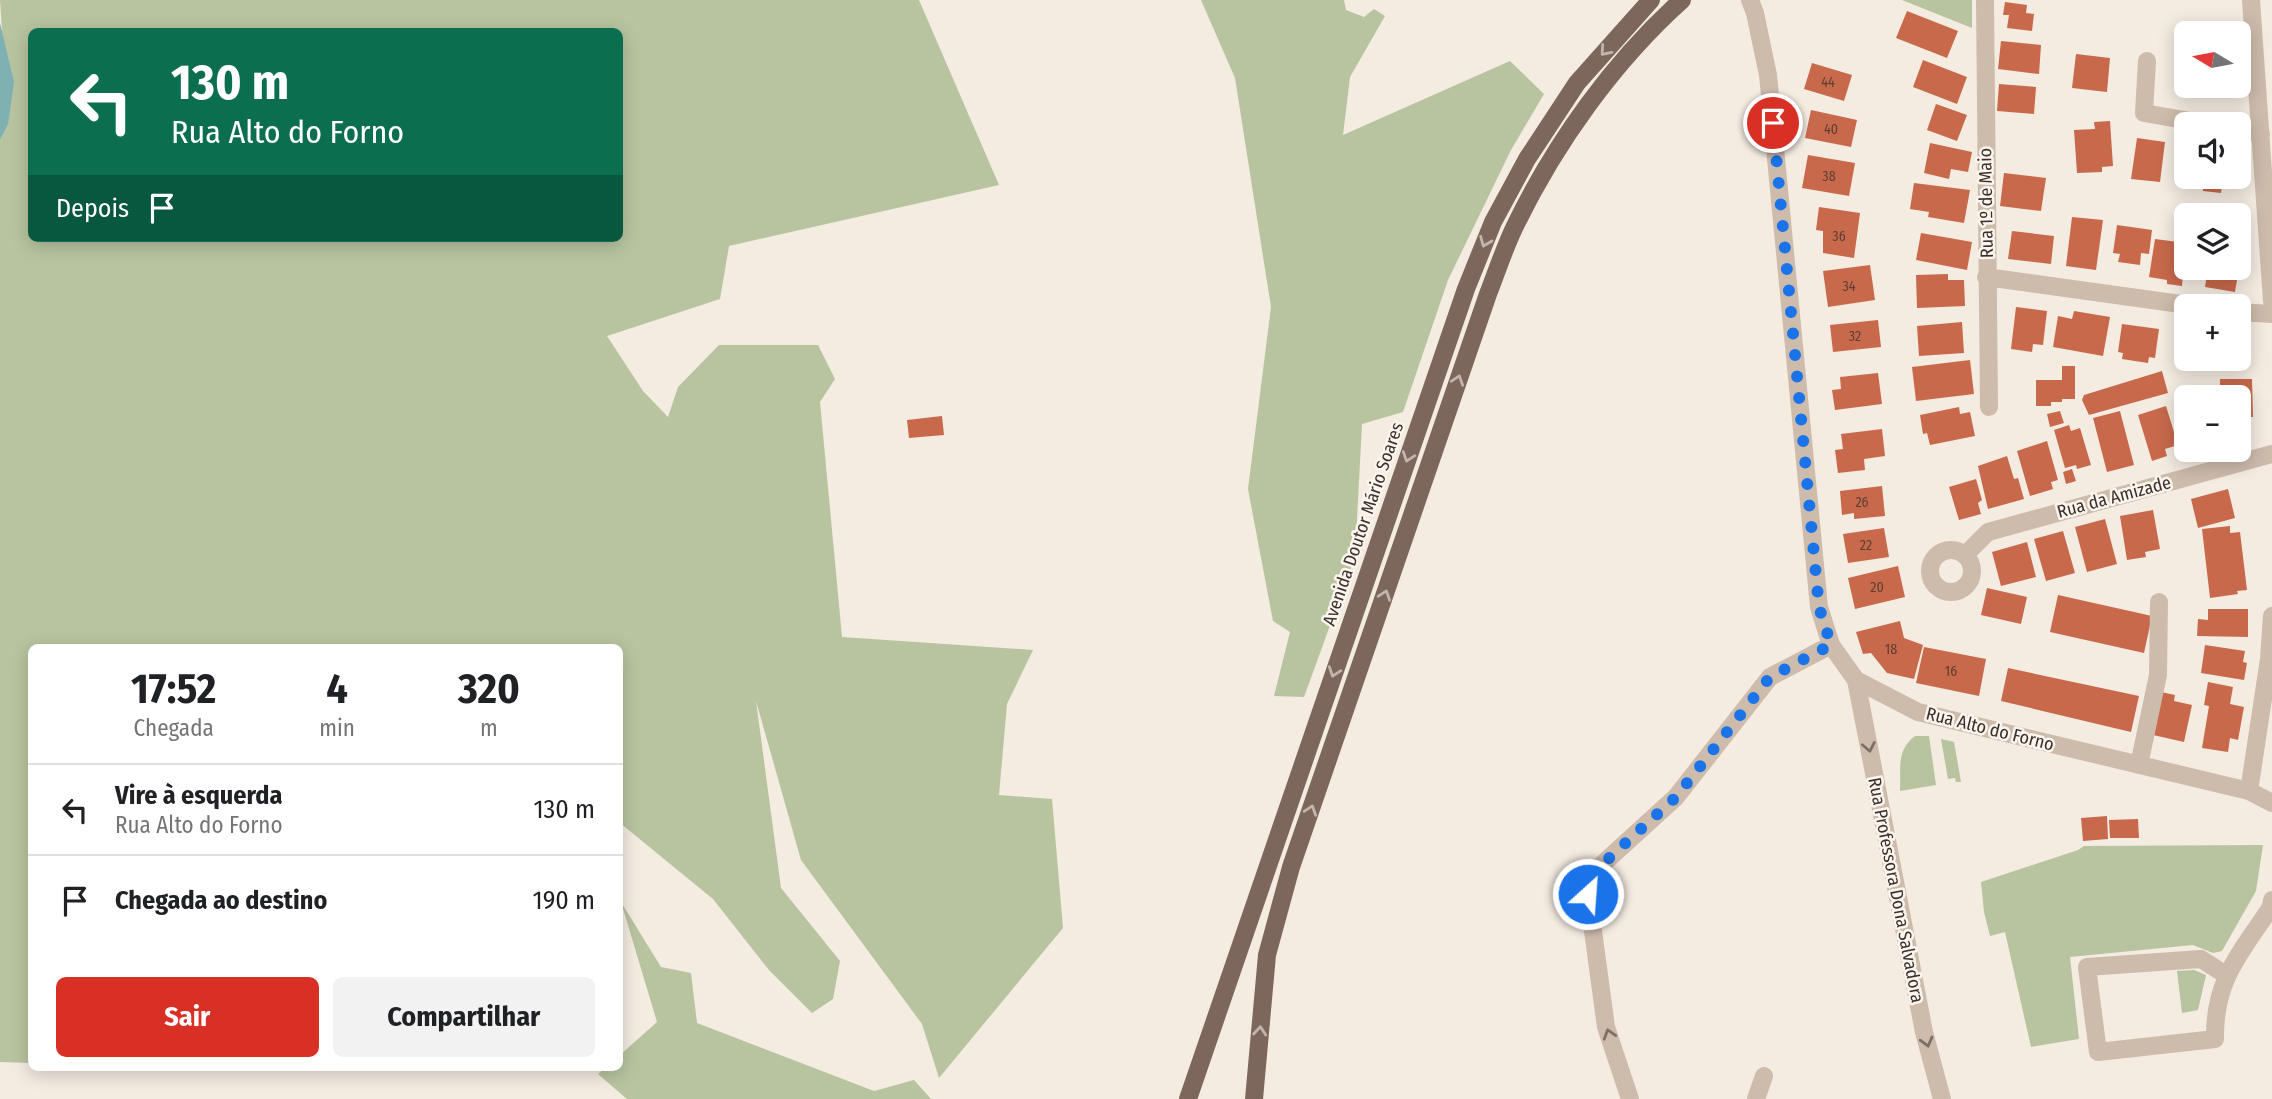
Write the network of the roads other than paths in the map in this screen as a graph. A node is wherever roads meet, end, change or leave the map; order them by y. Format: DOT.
graph roads {
  1 [pos="1651,0"];
  2 [pos="1682,0"];
  3 [pos="1985,0"];
  4 [pos="2250,0"];
  5 [pos="1753,6"];
  6 [pos="2147,61"];
  7 [pos="2174,118"];
  8 [pos="2251,132"];
  9 [pos="2261,134"];
  10 [pos="1986,277"];
  11 [pos="2272,301"];
  12 [pos="2174,303"];
  13 [pos="2251,313"];
  14 [pos="2272,314"];
  15 [pos="1989,407"];
  16 [pos="2272,454"];
  17 [pos="1965,555"];
  18 [pos="2159,602"];
  19 [pos="2272,616"];
  20 [pos="1831,645"];
  21 [pos="1856,680"];
  22 [pos="2139,765"];
  23 [pos="2249,791"];
  24 [pos="2272,803"];
  25 [pos="2272,900"];
  26 [pos="2272,907"];
  27 [pos="2226,975"];
  28 [pos="1764,1076"];
  29 [pos="1188,1099"];
  30 [pos="1254,1099"];
  31 [pos="1630,1099"];
  32 [pos="1756,1099"];
  33 [pos="1942,1099"];
  1 -- 29 [label="main road, Avenida Doutor Mário Soares, one-way"];
  30 -- 2 [label="main road, one-way"];
  3 -- 10 [label="street, Rua 1º de Maio"];
  4 -- 9 [label="street"];
  5 -- 20 [label="street, Rua Alto do Forno"];
  6 -- 7 [label="street"];
  8 -- 9 [label="street"];
  9 -- 11 [label="street"];
  10 -- 12 [label="street"];
  10 -- 15 [label="street, Rua 1º de Maio"];
  13 -- 14 [label="street"];
  16 -- 17 [label="street, Rua da Amizade"];
  18 -- 22 [label="street"];
  19 -- 23 [label="street"];
  20 -- 21 [label="street, Rua Alto do Forno"];
  31 -- 20 [label="street, one-way"];
  21 -- 22 [label="street, Rua Alto do Forno"];
  21 -- 33 [label="street, Rua Professora Dona Salvadora, one-way"];
  22 -- 23 [label="street, Rua Alto do Forno"];
  23 -- 24 [label="street, Rua Alto do Forno"];
  25 -- 26 [label="street"];
  26 -- 27 [label="street"];
  27 -- 27 [label="street"];
  28 -- 32 [label="street"];
}
